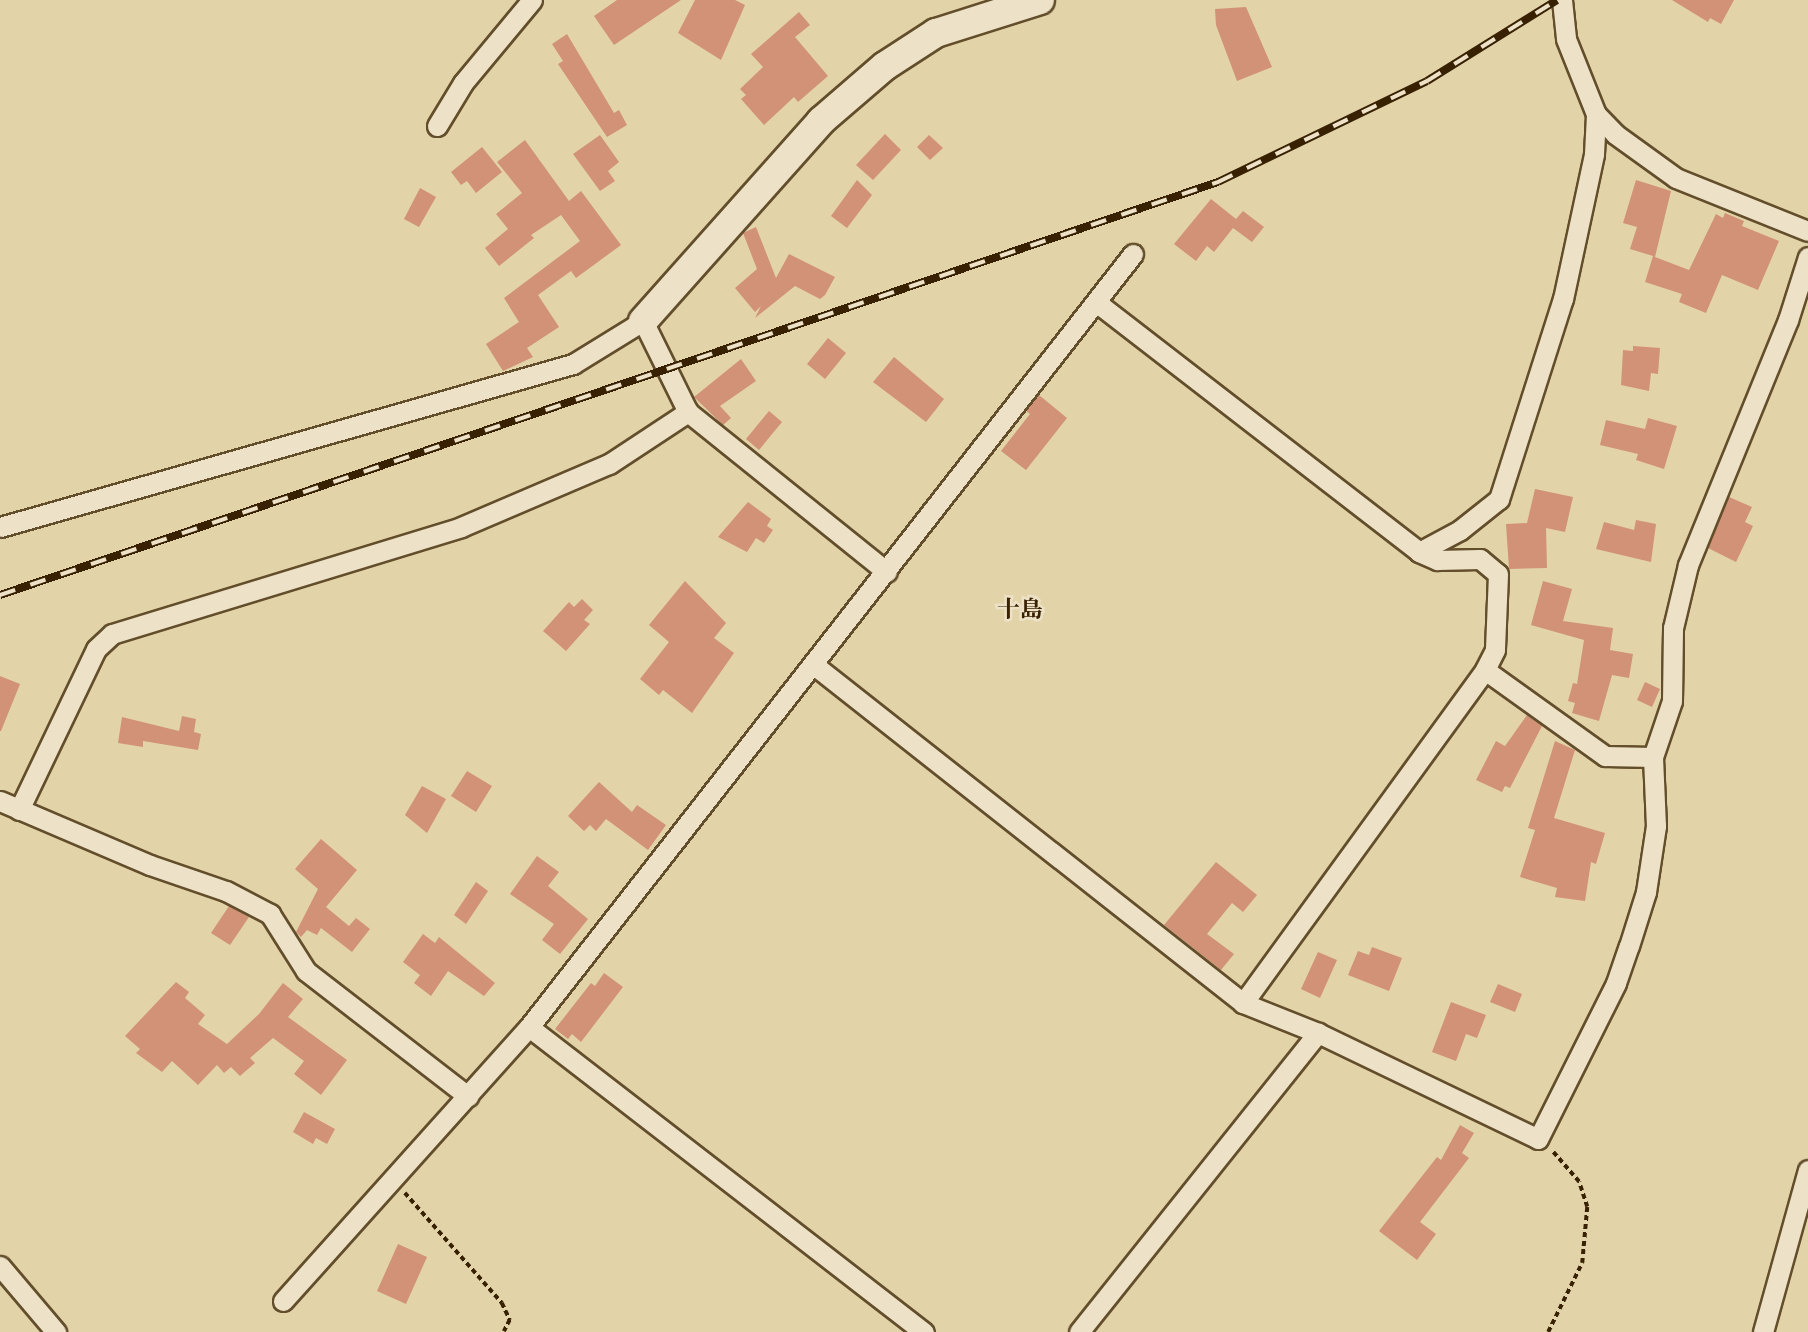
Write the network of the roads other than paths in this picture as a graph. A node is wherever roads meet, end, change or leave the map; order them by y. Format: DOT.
graph roads {
  1 [pos="532,0"];
  2 [pos="1040,0"];
  3 [pos="1562,0"];
  4 [pos="1595,114"];
  5 [pos="436,126"];
  6 [pos="1808,231"];
  7 [pos="1133,254"];
  8 [pos="1808,257"];
  9 [pos="1096,302"];
  10 [pos="643,321"];
  11 [pos="688,412"];
  12 [pos="0,527"];
  13 [pos="1419,552"];
  14 [pos="887,572"];
  15 [pos="814,665"];
  16 [pos="1485,670"];
  17 [pos="1653,757"];
  18 [pos="0,801"];
  19 [pos="19,810"];
  20 [pos="1243,1003"];
  21 [pos="529,1027"];
  22 [pos="1318,1033"];
  23 [pos="468,1096"];
  24 [pos="1808,1170"];
  25 [pos="0,1266"];
  26 [pos="283,1301"];
  27 [pos="56,1332"];
  28 [pos="925,1332"];
  29 [pos="1079,1332"];
  30 [pos="1763,1332"];
  1 -- 5 [label="street"];
  2 -- 10 [label="street"];
  3 -- 4 [label="street"];
  4 -- 6 [label="street"];
  4 -- 13 [label="street"];
  7 -- 9 [label="street"];
  8 -- 17 [label="street"];
  9 -- 13 [label="street"];
  9 -- 14 [label="street"];
  10 -- 11 [label="street"];
  10 -- 12 [label="street"];
  11 -- 14 [label="street"];
  11 -- 19 [label="street"];
  13 -- 16 [label="street"];
  14 -- 15 [label="street"];
  15 -- 20 [label="street"];
  15 -- 21 [label="street"];
  16 -- 17 [label="street"];
  16 -- 20 [label="street"];
  17 -- 22 [label="street"];
  18 -- 19 [label="street"];
  19 -- 23 [label="street"];
  20 -- 22 [label="street"];
  21 -- 23 [label="street"];
  21 -- 28 [label="street"];
  22 -- 29 [label="street"];
  23 -- 26 [label="street"];
  24 -- 30 [label="street"];
  25 -- 27 [label="street"];
}
